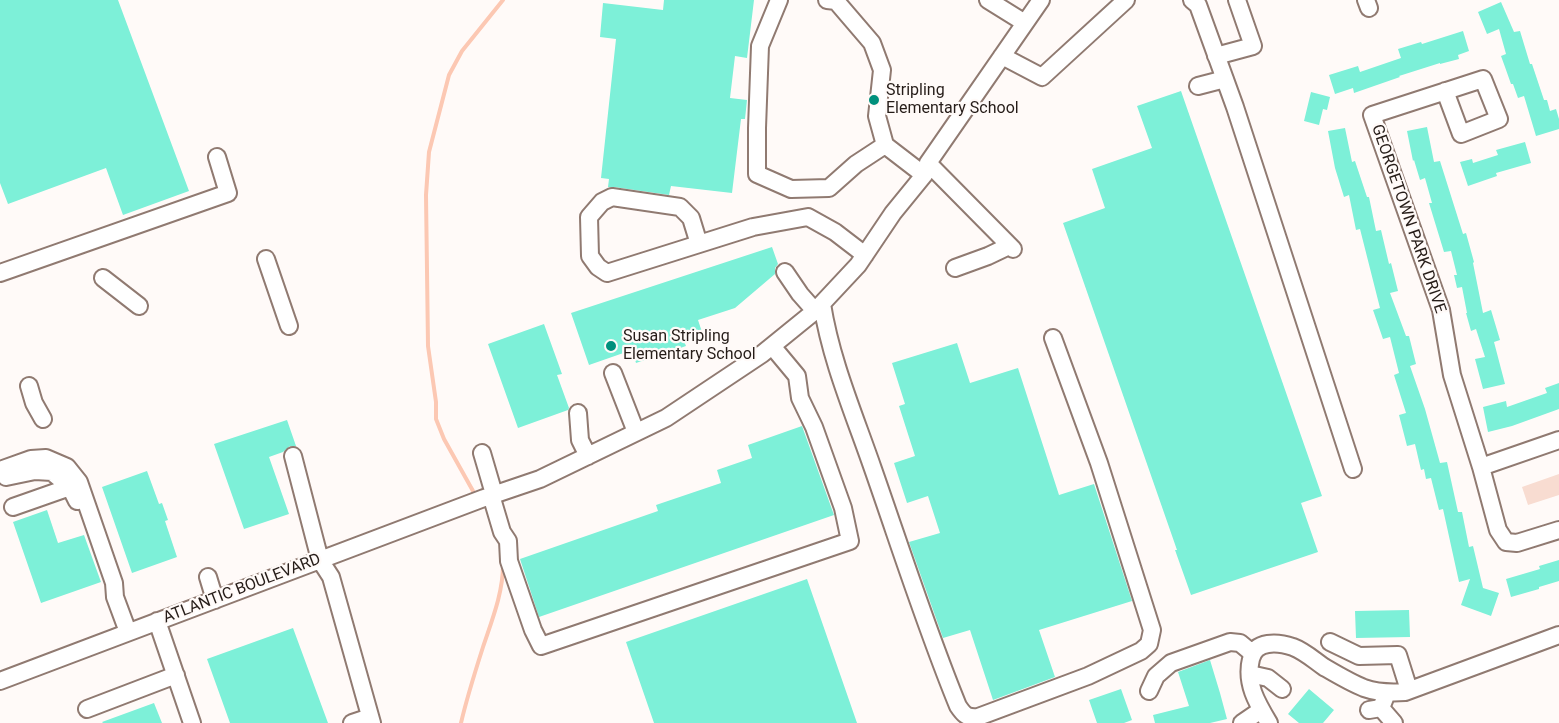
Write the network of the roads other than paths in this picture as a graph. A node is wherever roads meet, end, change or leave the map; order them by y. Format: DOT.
graph roads {
  1 [pos="779,0"];
  2 [pos="827,0"];
  3 [pos="988,0"];
  4 [pos="1041,0"];
  5 [pos="1126,0"];
  6 [pos="1192,0"];
  7 [pos="1237,0"];
  8 [pos="1025,23"];
  9 [pos="1002,56"];
  10 [pos="1216,56"];
  11 [pos="1225,79"];
  12 [pos="1198,86"];
  13 [pos="1445,91"];
  14 [pos="885,145"];
  15 [pos="217,158"];
  16 [pos="926,169"];
  17 [pos="699,244"];
  18 [pos="865,255"];
  19 [pos="266,259"];
  20 [pos="955,268"];
  21 [pos="785,272"];
  22 [pos="0,273"];
  23 [pos="104,278"];
  24 [pos="139,306"];
  25 [pos="818,307"];
  26 [pos="289,326"];
  27 [pos="1053,338"];
  28 [pos="772,346"];
  29 [pos="613,373"];
  30 [pos="29,386"];
  31 [pos="578,413"];
  32 [pos="43,419"];
  33 [pos="636,432"];
  34 [pos="1559,440"];
  35 [pos="482,453"];
  36 [pos="293,456"];
  37 [pos="588,456"];
  38 [pos="1481,466"];
  39 [pos="1353,469"];
  40 [pos="0,470"];
  41 [pos="0,479"];
  42 [pos="74,485"];
  43 [pos="490,496"];
  44 [pos="13,507"];
  45 [pos="1559,530"];
  46 [pos="321,560"];
  47 [pos="208,577"];
  48 [pos="215,600"];
  49 [pos="157,621"];
  50 [pos="128,632"];
  51 [pos="1559,636"];
  52 [pos="1330,642"];
  53 [pos="1252,653"];
  54 [pos="1250,674"];
  55 [pos="176,675"];
  56 [pos="0,681"];
  57 [pos="1282,689"];
  58 [pos="1409,690"];
  59 [pos="1149,691"];
  60 [pos="1379,704"];
  61 [pos="87,709"];
  62 [pos="1265,717"];
  63 [pos="371,720"];
  64 [pos="192,723"];
  65 [pos="352,723"];
  66 [pos="1242,723"];
  67 [pos="1394,723"];
  1 -- 14 [label="street"];
  2 -- 14 [label="street"];
  3 -- 8 [label="street"];
  4 -- 8 [label="street, ATLANTIC BOULEVARD"];
  5 -- 9 [label="street"];
  6 -- 10 [label="street"];
  7 -- 10 [label="street"];
  8 -- 9 [label="street, ATLANTIC BOULEVARD"];
  9 -- 16 [label="street, ATLANTIC BOULEVARD"];
  10 -- 11 [label="street"];
  11 -- 12 [label="street"];
  11 -- 39 [label="street"];
  13 -- 38 [label="street, GEORGETOWN PARK DRIVE"];
  14 -- 16 [label="street"];
  15 -- 22 [label="street"];
  16 -- 18 [label="street, ATLANTIC BOULEVARD"];
  16 -- 20 [label="street"];
  17 -- 17 [label="street"];
  17 -- 18 [label="street"];
  18 -- 25 [label="street, ATLANTIC BOULEVARD"];
  19 -- 26 [label="street"];
  21 -- 25 [label="street"];
  23 -- 24 [label="street"];
  25 -- 27 [label="street"];
  25 -- 28 [label="street, ATLANTIC BOULEVARD"];
  28 -- 33 [label="street, ATLANTIC BOULEVARD"];
  28 -- 43 [label="street"];
  29 -- 33 [label="street"];
  30 -- 32 [label="street"];
  31 -- 37 [label="street"];
  33 -- 37 [label="street, ATLANTIC BOULEVARD"];
  34 -- 38 [label="street"];
  35 -- 43 [label="street"];
  36 -- 46 [label="street"];
  37 -- 43 [label="street, ATLANTIC BOULEVARD"];
  38 -- 45 [label="street"];
  40 -- 42 [label="street"];
  41 -- 42 [label="street"];
  42 -- 44 [label="street"];
  42 -- 50 [label="street"];
  43 -- 46 [label="street, ATLANTIC BOULEVARD"];
  46 -- 48 [label="street, ATLANTIC BOULEVARD"];
  46 -- 63 [label="street"];
  47 -- 48 [label="street"];
  48 -- 49 [label="street, ATLANTIC BOULEVARD"];
  49 -- 50 [label="street, ATLANTIC BOULEVARD"];
  49 -- 55 [label="street"];
  50 -- 56 [label="street, ATLANTIC BOULEVARD"];
  51 -- 58 [label="street"];
  52 -- 58 [label="street"];
  53 -- 54 [label="street"];
  53 -- 59 [label="street"];
  53 -- 60 [label="street"];
  54 -- 57 [label="street"];
  54 -- 62 [label="street"];
  55 -- 61 [label="street"];
  55 -- 64 [label="street"];
  58 -- 60 [label="street"];
  60 -- 67 [label="street"];
  62 -- 66 [label="street"];
  63 -- 65 [label="street"];
}
